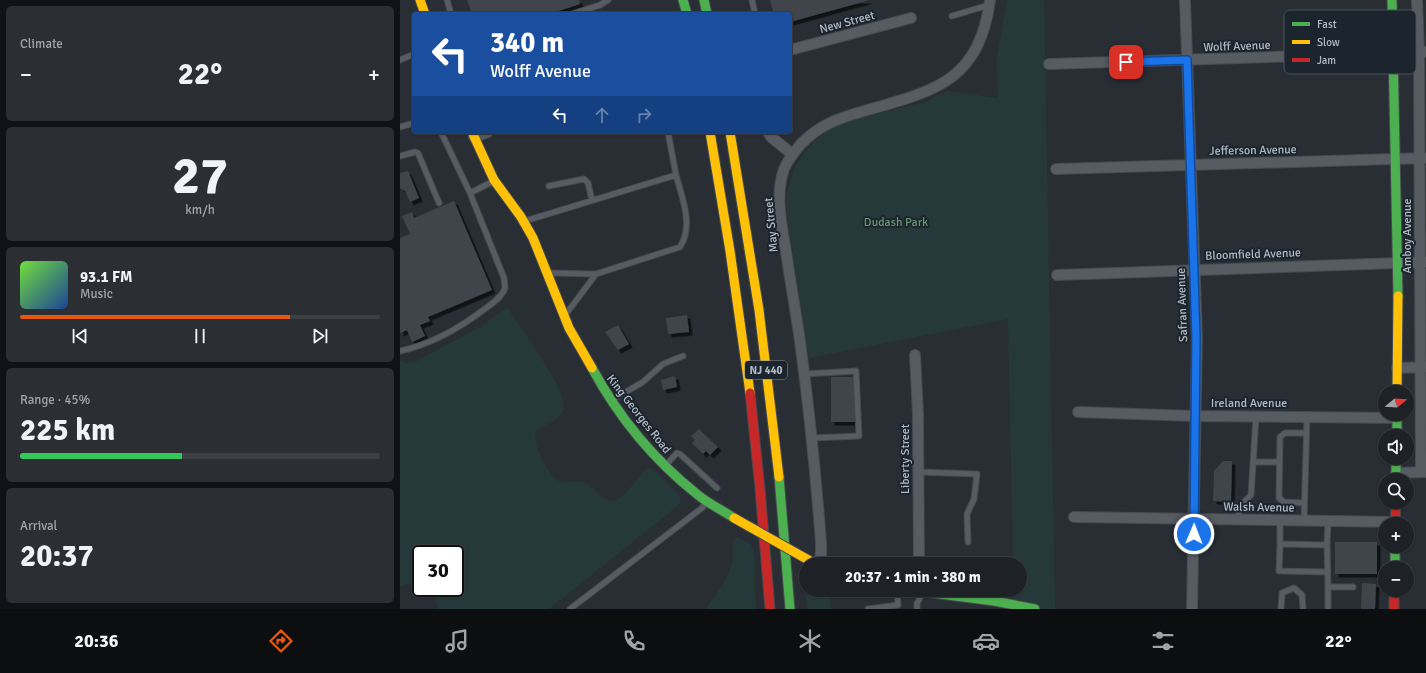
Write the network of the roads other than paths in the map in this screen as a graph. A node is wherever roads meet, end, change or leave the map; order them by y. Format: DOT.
graph roads {
  1 [pos="420,0"];
  2 [pos="447,0"];
  3 [pos="608,0"];
  4 [pos="684,0"];
  5 [pos="704,0"];
  6 [pos="710,0"];
  7 [pos="752,0"];
  8 [pos="1185,0"];
  9 [pos="1392,0"];
  10 [pos="1417,0"];
  11 [pos="990,2"];
  12 [pos="1392,10"];
  13 [pos="424,12"];
  14 [pos="450,12"];
  15 [pos="578,12"];
  16 [pos="687,12"];
  17 [pos="707,12"];
  18 [pos="711,12"];
  19 [pos="754,12"];
  20 [pos="952,16"];
  21 [pos="911,18"];
  22 [pos="792,49"];
  23 [pos="1422,52"];
  24 [pos="412,55"];
  25 [pos="1284,57"];
  26 [pos="400,60"];
  27 [pos="1187,60"];
  28 [pos="1049,64"];
  29 [pos="1394,74"];
  30 [pos="412,124"];
  31 [pos="400,127"];
  32 [pos="442,134"];
  33 [pos="668,134"];
  34 [pos="710,134"];
  35 [pos="730,134"];
  36 [pos="769,134"];
  37 [pos="473,135"];
  38 [pos="792,154"];
  39 [pos="400,156"];
  40 [pos="1423,158"];
  41 [pos="1395,159"];
  42 [pos="1190,164"];
  43 [pos="1056,169"];
  44 [pos="676,175"];
  45 [pos="494,180"];
  46 [pos="549,186"];
  47 [pos="470,193"];
  48 [pos="592,200"];
  49 [pos="439,203"];
  50 [pos="524,221"];
  51 [pos="1397,262"];
  52 [pos="1423,262"];
  53 [pos="1194,270"];
  54 [pos="547,273"];
  55 [pos="596,274"];
  56 [pos="1057,275"];
  57 [pos="564,317"];
  58 [pos="400,352"];
  59 [pos="914,355"];
  60 [pos="683,356"];
  61 [pos="1398,368"];
  62 [pos="1423,368"];
  63 [pos="804,374"];
  64 [pos="1397,385"];
  65 [pos="611,400"];
  66 [pos="1078,412"];
  67 [pos="1196,416"];
  68 [pos="1256,416"];
  69 [pos="1307,416"];
  70 [pos="1378,416"];
  71 [pos="1305,433"];
  72 [pos="811,438"];
  73 [pos="1253,462"];
  74 [pos="1279,462"];
  75 [pos="665,466"];
  76 [pos="918,472"];
  77 [pos="1423,472"];
  78 [pos="717,488"];
  79 [pos="707,501"];
  80 [pos="1304,503"];
  81 [pos="1074,517"];
  82 [pos="1194,519"];
  83 [pos="1237,520"];
  84 [pos="1280,520"];
  85 [pos="1304,521"];
  86 [pos="1328,521"];
  87 [pos="1378,522"];
  88 [pos="968,542"];
  89 [pos="1280,544"];
  90 [pos="1327,545"];
  91 [pos="804,557"];
  92 [pos="819,557"];
  93 [pos="919,557"];
  94 [pos="1327,572"];
  95 [pos="1328,587"];
  96 [pos="1353,587"];
  97 [pos="897,597"];
  98 [pos="917,597"];
  99 [pos="963,597"];
  100 [pos="1394,597"];
  101 [pos="570,609"];
  102 [pos="770,609"];
  103 [pos="790,609"];
  104 [pos="868,609"];
  105 [pos="917,609"];
  106 [pos="1035,609"];
  107 [pos="1192,609"];
  108 [pos="1281,609"];
  109 [pos="1303,609"];
  110 [pos="1328,609"];
  111 [pos="1394,609"];
  1 -- 13 [label="main road"];
  2 -- 14 [label="lane"];
  3 -- 15 [label="lane"];
  4 -- 16 [label="main road"];
  5 -- 17 [label="main road"];
  6 -- 18 [label="main road"];
  7 -- 19 [label="lane"];
  8 -- 27 [label="street, Safran Avenue"];
  9 -- 12 [label="main road, Amboy Avenue"];
  10 -- 23 [label="street, Amboy Avenue"];
  11 -- 20 [label="lane"];
  11 -- 38 [label="street, May Street"];
  21 -- 22 [label="street, New Street"];
  23 -- 40 [label="street, Amboy Avenue"];
  24 -- 26 [label="lane"];
  25 -- 27 [label="street, Wolff Avenue"];
  27 -- 28 [label="street, Wolff Avenue"];
  27 -- 42 [label="street, Safran Avenue"];
  29 -- 41 [label="main road, Amboy Avenue"];
  30 -- 31 [label="lane"];
  32 -- 47 [label="lane"];
  33 -- 44 [label="lane"];
  34 -- 102 [label="main road, NJ 440"];
  35 -- 103 [label="main road, NJ 440"];
  36 -- 38 [label="street"];
  37 -- 45 [label="main road, King Georges Road"];
  38 -- 63 [label="street, May Street"];
  39 -- 49 [label="lane"];
  40 -- 41 [label="street, Jefferson Avenue"];
  40 -- 52 [label="street, Amboy Avenue"];
  41 -- 42 [label="street, Jefferson Avenue"];
  41 -- 51 [label="main road, Amboy Avenue"];
  42 -- 43 [label="street, Jefferson Avenue"];
  42 -- 53 [label="street, Safran Avenue"];
  44 -- 48 [label="lane"];
  44 -- 55 [label="lane"];
  45 -- 47 [label="lane"];
  45 -- 50 [label="main road, King Georges Road"];
  46 -- 48 [label="lane"];
  47 -- 58 [label="lane"];
  48 -- 50 [label="lane"];
  50 -- 54 [label="main road, King Georges Road"];
  51 -- 52 [label="street, Bloomfield Avenue"];
  51 -- 53 [label="street, Bloomfield Avenue"];
  51 -- 61 [label="main road, Amboy Avenue"];
  52 -- 62 [label="street, Amboy Avenue"];
  53 -- 56 [label="street, Bloomfield Avenue"];
  53 -- 67 [label="street, Safran Avenue"];
  54 -- 55 [label="lane"];
  54 -- 57 [label="main road, King Georges Road"];
  55 -- 57 [label="lane"];
  57 -- 65 [label="main road, King Georges Road"];
  59 -- 76 [label="street, Liberty Street"];
  60 -- 65 [label="lane"];
  61 -- 62 [label="street"];
  61 -- 64 [label="main road, Amboy Avenue"];
  62 -- 77 [label="street, Amboy Avenue"];
  63 -- 72 [label="street, May Street"];
  63 -- 72 [label="lane"];
  65 -- 75 [label="main road, King Georges Road"];
  66 -- 67 [label="street, Ireland Avenue"];
  67 -- 68 [label="street, Ireland Avenue"];
  67 -- 82 [label="street, Safran Avenue"];
  68 -- 69 [label="street, Ireland Avenue"];
  68 -- 73 [label="lane"];
  69 -- 70 [label="street, Ireland Avenue"];
  69 -- 71 [label="lane"];
  71 -- 74 [label="lane"];
  71 -- 80 [label="lane"];
  72 -- 92 [label="street, May Street"];
  73 -- 74 [label="lane"];
  73 -- 83 [label="lane"];
  74 -- 80 [label="lane"];
  75 -- 78 [label="lane"];
  75 -- 79 [label="main road, King Georges Road"];
  76 -- 88 [label="lane"];
  76 -- 93 [label="street, Liberty Street"];
  79 -- 91 [label="main road, King Georges Road, bridge"];
  79 -- 101 [label="lane"];
  80 -- 85 [label="lane"];
  81 -- 82 [label="street, Walsh Avenue"];
  82 -- 83 [label="street, Walsh Avenue"];
  82 -- 107 [label="street, Safran Avenue"];
  83 -- 84 [label="street, Walsh Avenue"];
  84 -- 85 [label="street, Walsh Avenue"];
  84 -- 89 [label="lane"];
  85 -- 86 [label="street, Walsh Avenue"];
  86 -- 87 [label="street, Walsh Avenue"];
  86 -- 90 [label="lane"];
  89 -- 90 [label="lane"];
  89 -- 94 [label="lane"];
  90 -- 94 [label="lane"];
  94 -- 95 [label="lane"];
  95 -- 96 [label="lane"];
  95 -- 110 [label="lane"];
  97 -- 104 [label="lane"];
  98 -- 105 [label="lane"];
  99 -- 106 [label="main road"];
  100 -- 111 [label="main road"];
  108 -- 109 [label="lane"];
}
